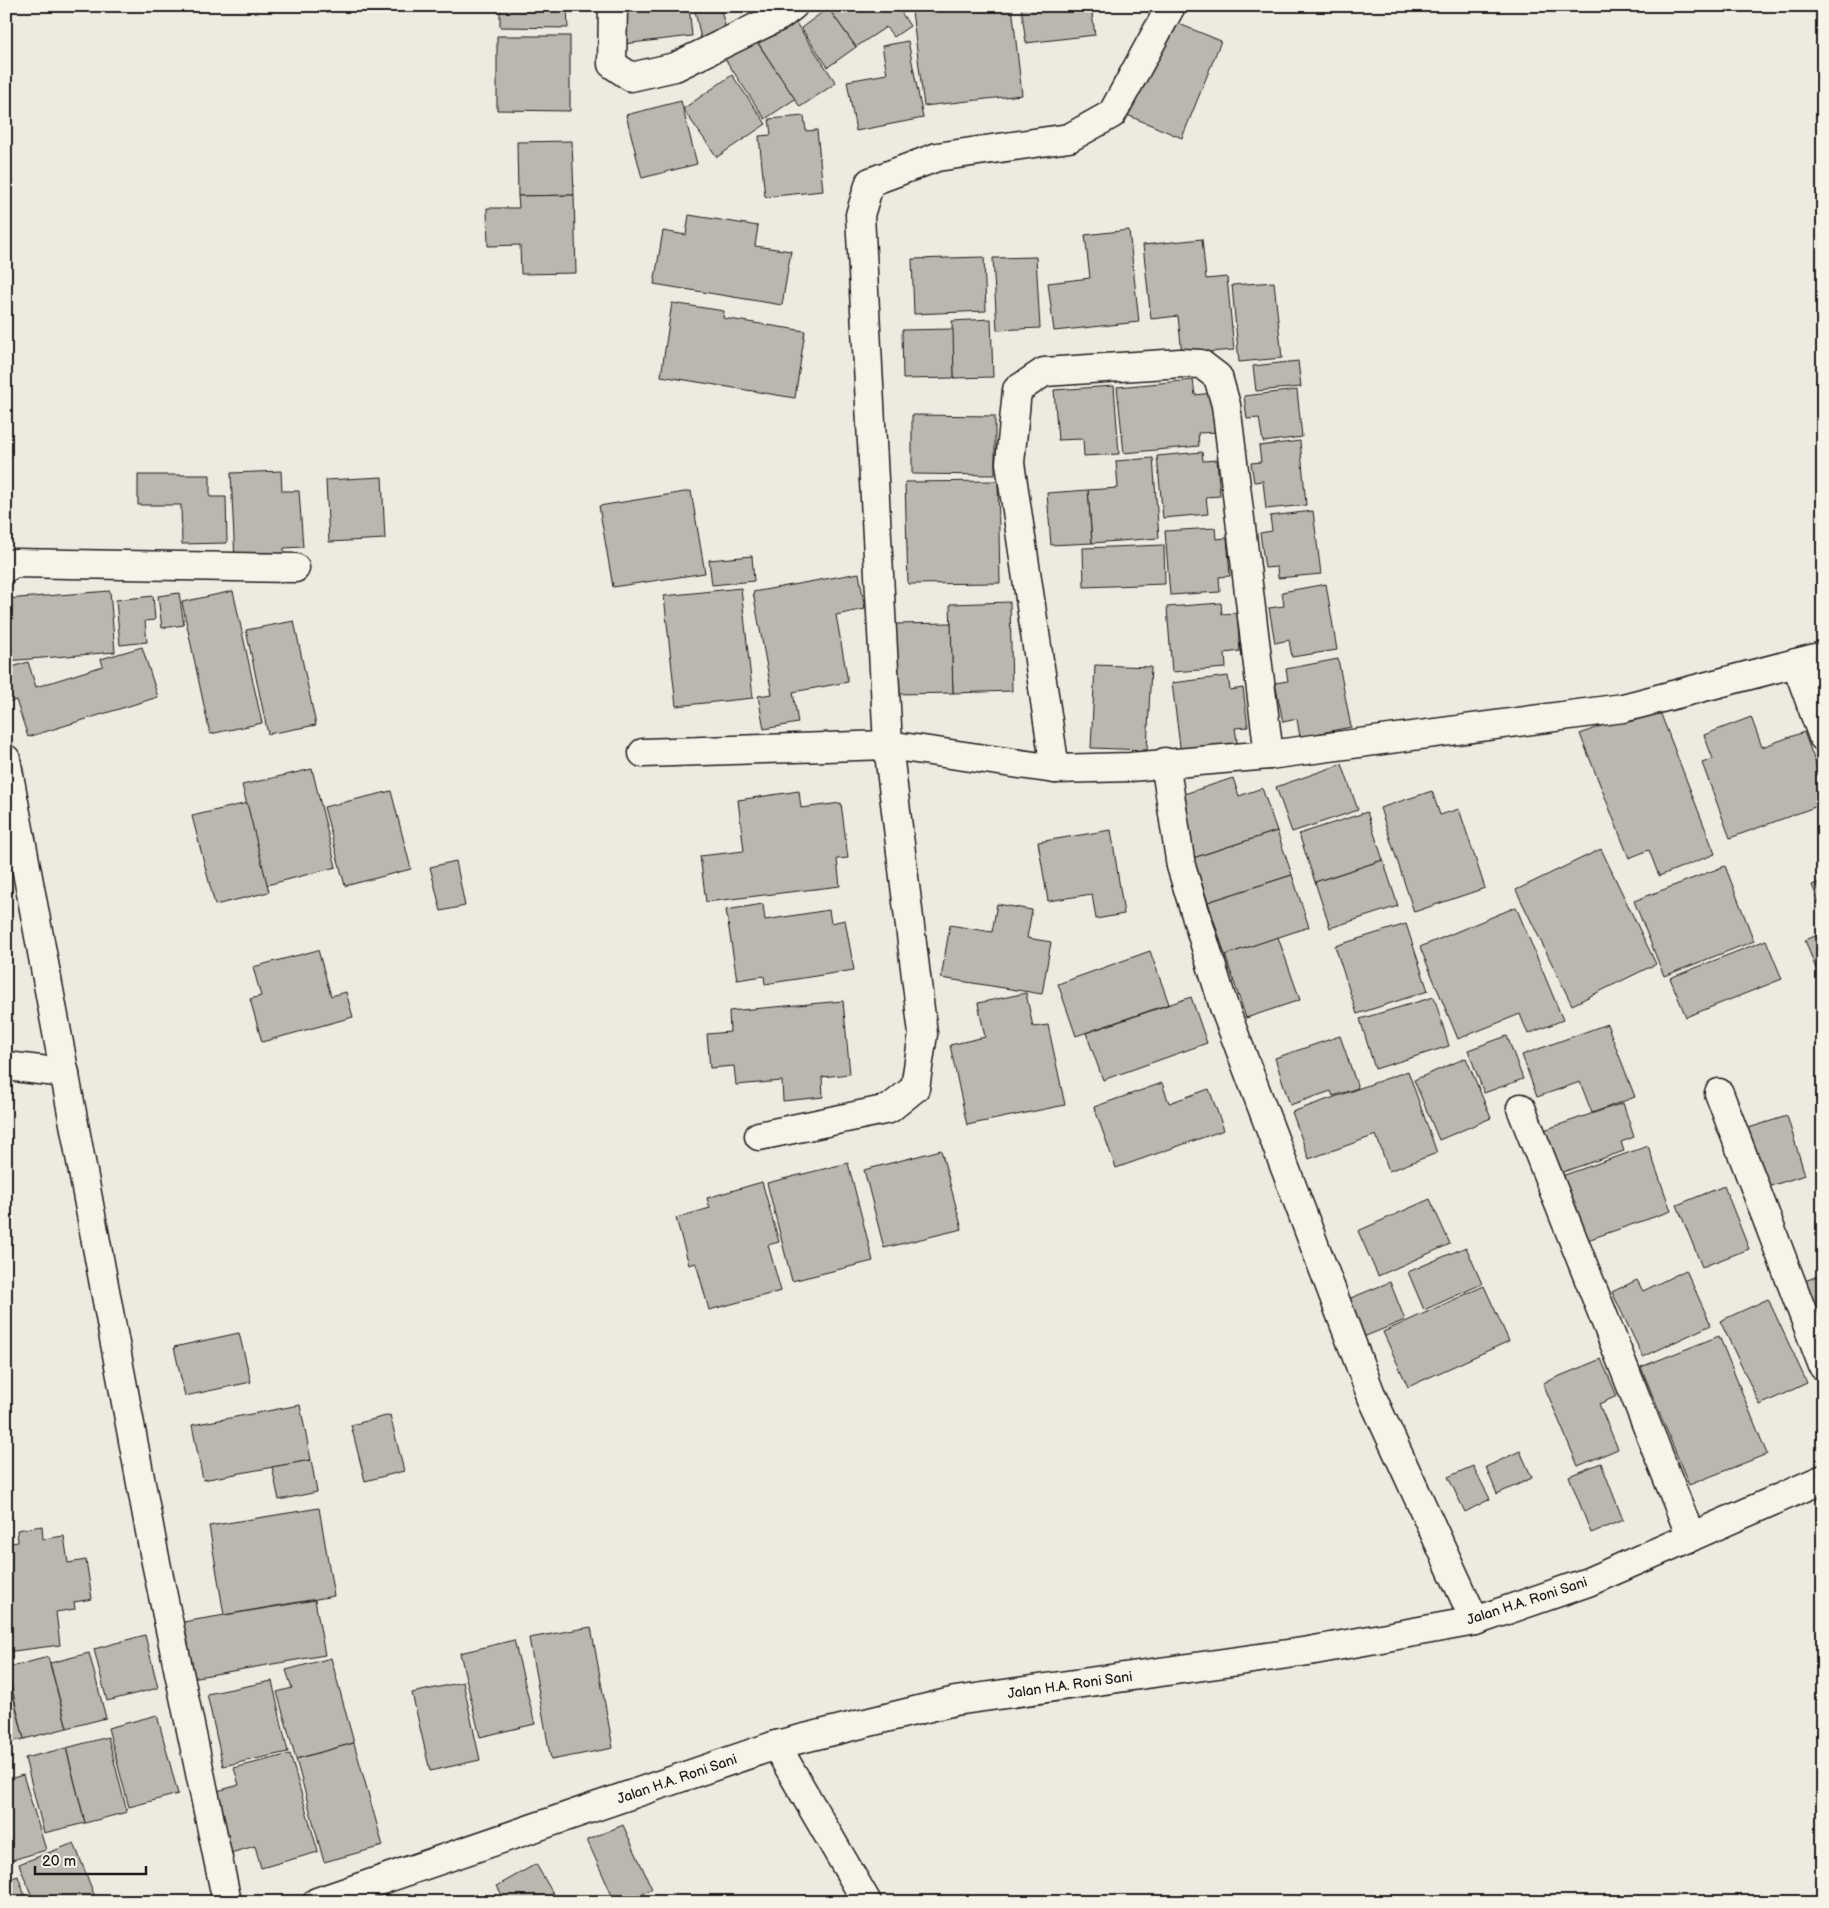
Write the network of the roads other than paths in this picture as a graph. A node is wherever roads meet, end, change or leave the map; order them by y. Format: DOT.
graph roads {
  1 [pos="613,6"];
  2 [pos="794,6"];
  3 [pos="1171,6"];
  4 [pos="6,568"];
  5 [pos="296,568"];
  6 [pos="1823,656"];
  7 [pos="1796,663"];
  8 [pos="1823,737"];
  9 [pos="888,745"];
  10 [pos="643,753"];
  11 [pos="1269,755"];
  12 [pos="6,759"];
  13 [pos="1166,762"];
  14 [pos="1055,769"];
  15 [pos="6,1066"];
  16 [pos="65,1073"];
  17 [pos="1719,1093"];
  18 [pos="1521,1108"];
  19 [pos="760,1136"];
  20 [pos="1823,1366"];
  21 [pos="1823,1479"];
  22 [pos="1691,1537"];
  23 [pos="1475,1621"];
  24 [pos="776,1745"];
  25 [pos="228,1902"];
  26 [pos="317,1902"];
  27 [pos="867,1902"];
  1 -- 2 [label="street"];
  3 -- 9 [label="street"];
  4 -- 5 [label="street"];
  6 -- 7 [label="street"];
  7 -- 8 [label="street"];
  7 -- 11 [label="street"];
  9 -- 10 [label="street"];
  9 -- 14 [label="street"];
  9 -- 19 [label="street"];
  11 -- 13 [label="street"];
  11 -- 14 [label="street"];
  12 -- 16 [label="street"];
  13 -- 14 [label="street"];
  13 -- 23 [label="street"];
  15 -- 16 [label="street"];
  16 -- 25 [label="street"];
  17 -- 20 [label="street"];
  18 -- 22 [label="street"];
  21 -- 22 [label="street, Jalan H.A. Roni Sani"];
  22 -- 23 [label="street, Jalan H.A. Roni Sani"];
  23 -- 24 [label="street, Jalan H.A. Roni Sani"];
  24 -- 26 [label="street, Jalan H.A. Roni Sani"];
  24 -- 27 [label="street"];
}
